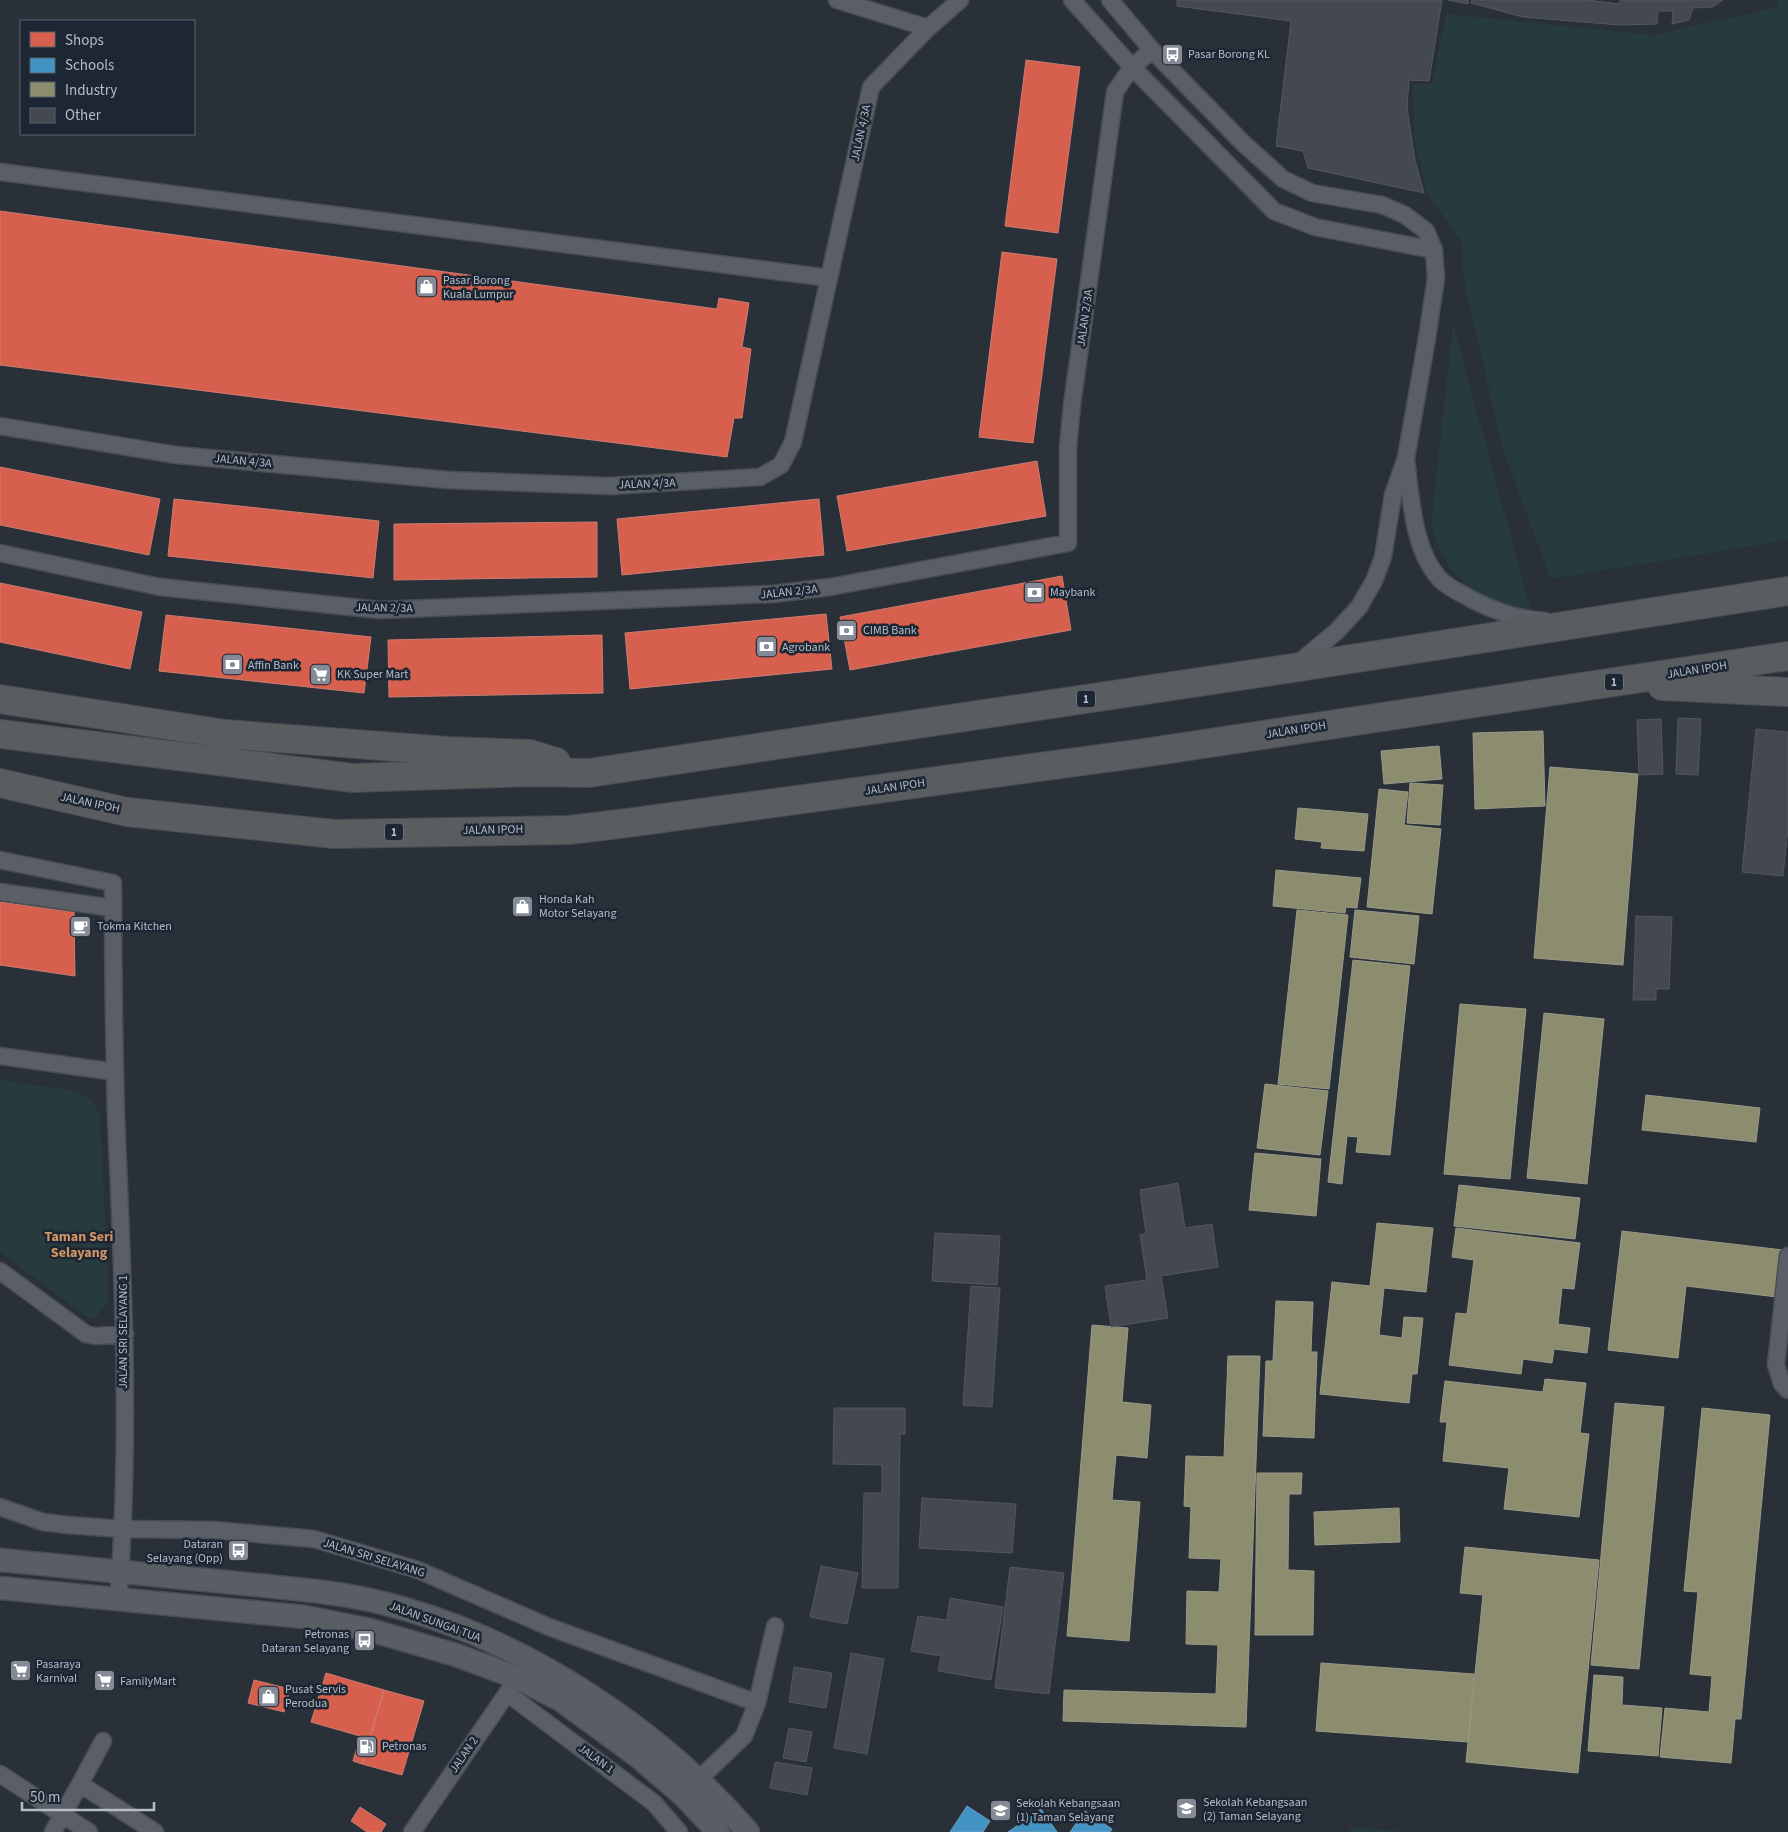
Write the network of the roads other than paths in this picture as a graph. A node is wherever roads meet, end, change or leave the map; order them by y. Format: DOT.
graph roads {
  1 [pos="837,0"];
  2 [pos="960,0"];
  3 [pos="1072,0"];
  4 [pos="1110,0"];
  5 [pos="928,28"];
  6 [pos="1152,50"];
  7 [pos="1132,67"];
  8 [pos="0,172"];
  9 [pos="1434,250"];
  10 [pos="828,278"];
  11 [pos="0,426"];
  12 [pos="1406,458"];
  13 [pos="0,553"];
  14 [pos="1788,590"];
  15 [pos="1582,623"];
  16 [pos="1788,656"];
  17 [pos="1293,668"];
  18 [pos="1612,683"];
  19 [pos="1788,692"];
  20 [pos="0,699"];
  21 [pos="0,734"];
  22 [pos="589,773"];
  23 [pos="0,783"];
  24 [pos="0,860"];
  25 [pos="0,892"];
  26 [pos="113,908"];
  27 [pos="0,1056"];
  28 [pos="115,1072"];
  29 [pos="1788,1256"];
  30 [pos="0,1271"];
  31 [pos="125,1334"];
  32 [pos="1788,1390"];
  33 [pos="0,1507"];
  34 [pos="122,1529"];
  35 [pos="0,1560"];
  36 [pos="120,1572"];
  37 [pos="0,1588"];
  38 [pos="118,1601"];
  39 [pos="775,1626"];
  40 [pos="512,1686"];
  41 [pos="757,1703"];
  42 [pos="102,1741"];
  43 [pos="0,1774"];
  44 [pos="698,1780"];
  45 [pos="80,1784"];
  46 [pos="64,1816"];
  47 [pos="420,1829"];
  48 [pos="53,1832"];
  49 [pos="89,1832"];
  50 [pos="155,1832"];
  51 [pos="679,1832"];
  52 [pos="718,1832"];
  53 [pos="748,1832"];
  1 -- 5 [label="street"];
  2 -- 5 [label="street, JALAN 4/3A"];
  3 -- 7 [label="street"];
  4 -- 6 [label="street"];
  5 -- 10 [label="street, JALAN 4/3A"];
  6 -- 7 [label="street, JALAN 2/3A"];
  6 -- 9 [label="street"];
  7 -- 9 [label="street"];
  7 -- 13 [label="street, JALAN 2/3A"];
  8 -- 10 [label="street"];
  9 -- 12 [label="street"];
  10 -- 11 [label="street, JALAN 4/3A"];
  12 -- 15 [label="street"];
  12 -- 17 [label="street"];
  14 -- 15 [label="highway, 1"];
  15 -- 17 [label="highway, 1"];
  16 -- 18 [label="highway, JALAN IPOH / 1"];
  17 -- 22 [label="highway, 1"];
  18 -- 19 [label="highway"];
  18 -- 23 [label="highway, JALAN IPOH / 1"];
  20 -- 22 [label="highway"];
  21 -- 22 [label="highway, 1"];
  24 -- 26 [label="street, JALAN SRI SELAYANG 1"];
  25 -- 26 [label="street"];
  26 -- 28 [label="street, JALAN SRI SELAYANG 1"];
  27 -- 28 [label="street"];
  28 -- 31 [label="street, JALAN SRI SELAYANG 1"];
  29 -- 32 [label="street"];
  30 -- 31 [label="street"];
  31 -- 34 [label="street, JALAN SRI SELAYANG 1"];
  33 -- 34 [label="street, JALAN SRI SELAYANG"];
  34 -- 36 [label="street, JALAN SRI SELAYANG 1"];
  34 -- 41 [label="street, JALAN SRI SELAYANG"];
  35 -- 36 [label="main road, JALAN SUNGAI TUA"];
  36 -- 38 [label="street, JALAN SRI SELAYANG 1"];
  36 -- 44 [label="main road, JALAN SUNGAI TUA"];
  37 -- 38 [label="main road, JALAN SUNGAI TUA"];
  38 -- 40 [label="main road, JALAN SUNGAI TUA"];
  39 -- 41 [label="street"];
  40 -- 47 [label="street, JALAN 2"];
  40 -- 51 [label="street, JALAN 1"];
  40 -- 52 [label="main road, JALAN SUNGAI TUA"];
  41 -- 44 [label="street"];
  42 -- 45 [label="street"];
  43 -- 46 [label="street"];
  44 -- 53 [label="main road, JALAN SUNGAI TUA"];
  45 -- 46 [label="street"];
  45 -- 50 [label="street"];
  46 -- 48 [label="street"];
  46 -- 49 [label="street"];
}
